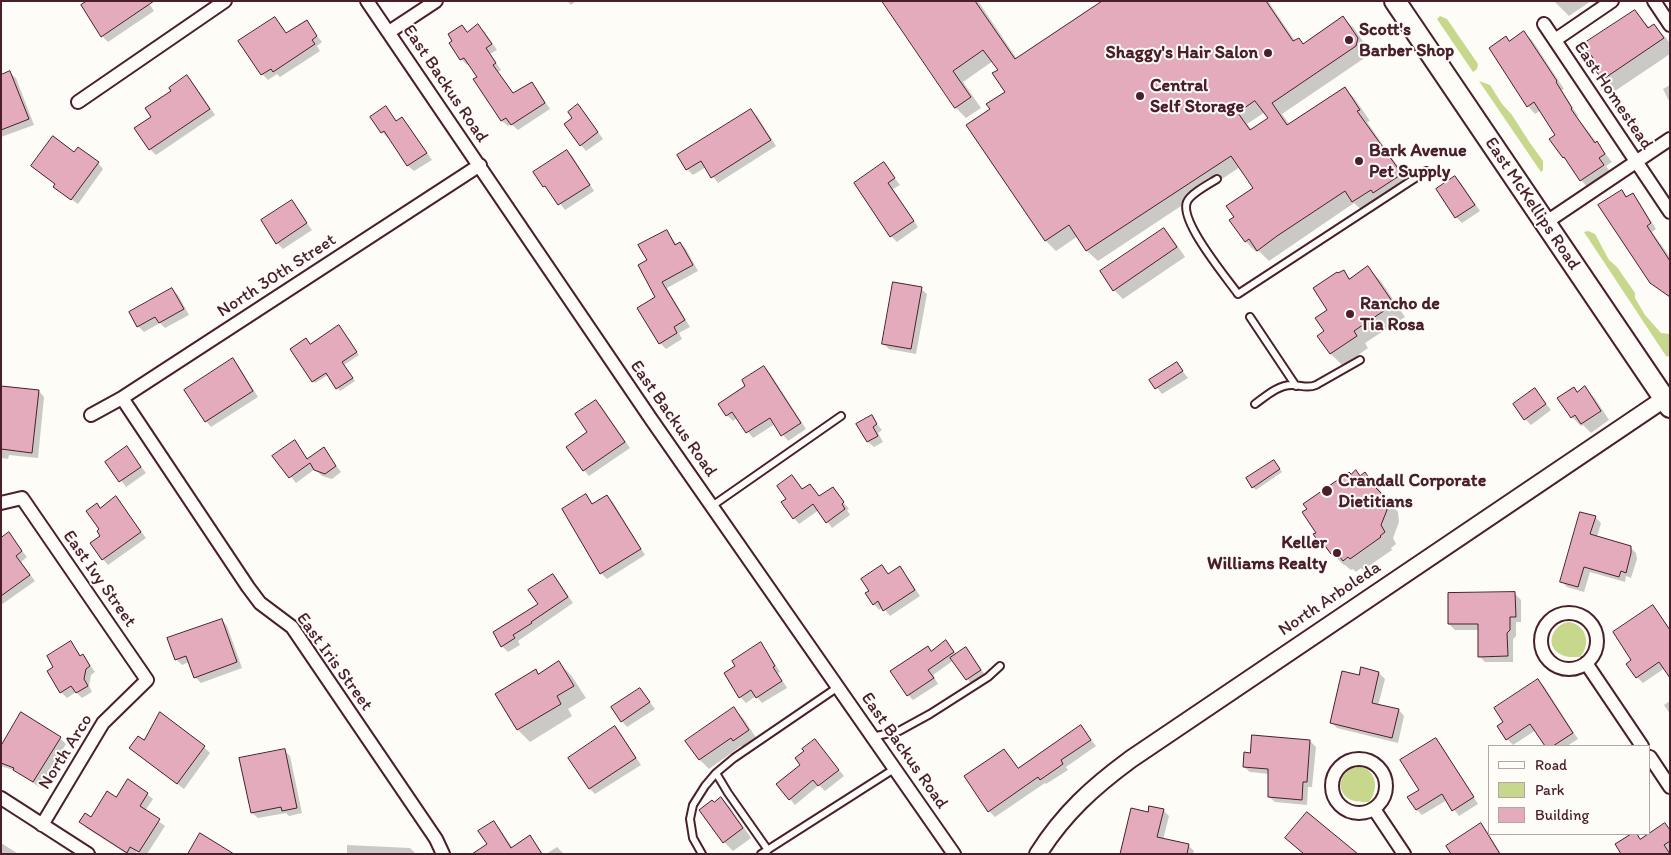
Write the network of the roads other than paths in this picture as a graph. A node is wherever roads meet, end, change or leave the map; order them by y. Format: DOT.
graph roads {
  1 [pos="225,1"];
  2 [pos="367,1"];
  3 [pos="436,1"];
  4 [pos="1395,1"];
  5 [pos="1612,1"];
  6 [pos="1654,1"];
  7 [pos="1544,24"];
  8 [pos="1670,25"];
  9 [pos="389,32"];
  10 [pos="1555,40"];
  11 [pos="78,102"];
  12 [pos="1670,139"];
  13 [pos="1636,162"];
  14 [pos="480,165"];
  15 [pos="1426,171"];
  16 [pos="1217,179"];
  17 [pos="1670,212"];
  18 [pos="1546,223"];
  19 [pos="1250,317"];
  20 [pos="1360,360"];
  21 [pos="1296,386"];
  22 [pos="122,398"];
  23 [pos="1668,400"];
  24 [pos="1255,404"];
  25 [pos="91,415"];
  26 [pos="841,416"];
  27 [pos="1,502"];
  28 [pos="712,506"];
  29 [pos="1586,664"];
  30 [pos="1000,666"];
  31 [pos="147,680"];
  32 [pos="838,687"];
  33 [pos="872,737"];
  34 [pos="1641,745"];
  35 [pos="1651,758"];
  36 [pos="894,768"];
  37 [pos="716,773"];
  38 [pos="1670,786"];
  39 [pos="1,798"];
  40 [pos="1374,809"];
  41 [pos="42,825"];
  42 [pos="768,850"];
  43 [pos="88,854"];
  44 [pos="443,854"];
  45 [pos="702,854"];
  46 [pos="761,854"];
  47 [pos="954,854"];
  48 [pos="1038,854"];
  49 [pos="1404,854"];
  1 -- 11 [label="street"];
  2 -- 9 [label="street, East Backus Road"];
  3 -- 9 [label="street"];
  4 -- 18 [label="main road, East McKellips Road"];
  5 -- 10 [label="street"];
  6 -- 8 [label="street"];
  7 -- 10 [label="street, East Homestead"];
  9 -- 14 [label="street, East Backus Road"];
  10 -- 13 [label="street, East Homestead"];
  12 -- 13 [label="street"];
  13 -- 17 [label="street, East Homestead"];
  13 -- 18 [label="street"];
  14 -- 22 [label="street, North 30th Street"];
  14 -- 28 [label="street, East Backus Road"];
  15 -- 16 [label="lane"];
  18 -- 23 [label="main road, East McKellips Road"];
  19 -- 21 [label="lane"];
  20 -- 21 [label="lane"];
  21 -- 24 [label="lane"];
  22 -- 25 [label="street, North 30th Street"];
  22 -- 44 [label="street, East Iris Street"];
  23 -- 48 [label="street, North Arboleda"];
  26 -- 28 [label="lane"];
  27 -- 31 [label="street, East Ivy Street"];
  28 -- 32 [label="street, East Backus Road"];
  29 -- 29 [label="street"];
  29 -- 34 [label="street"];
  30 -- 33 [label="lane"];
  31 -- 41 [label="street, North Arco"];
  32 -- 33 [label="street, East Backus Road"];
  32 -- 37 [label="lane"];
  33 -- 36 [label="street, East Backus Road"];
  35 -- 38 [label="street"];
  36 -- 42 [label="lane"];
  36 -- 47 [label="street, East Backus Road"];
  37 -- 42 [label="lane"];
  37 -- 45 [label="lane"];
  39 -- 41 [label="street"];
  40 -- 40 [label="street"];
  40 -- 49 [label="street"];
  41 -- 43 [label="street"];
  42 -- 46 [label="lane"];
}
